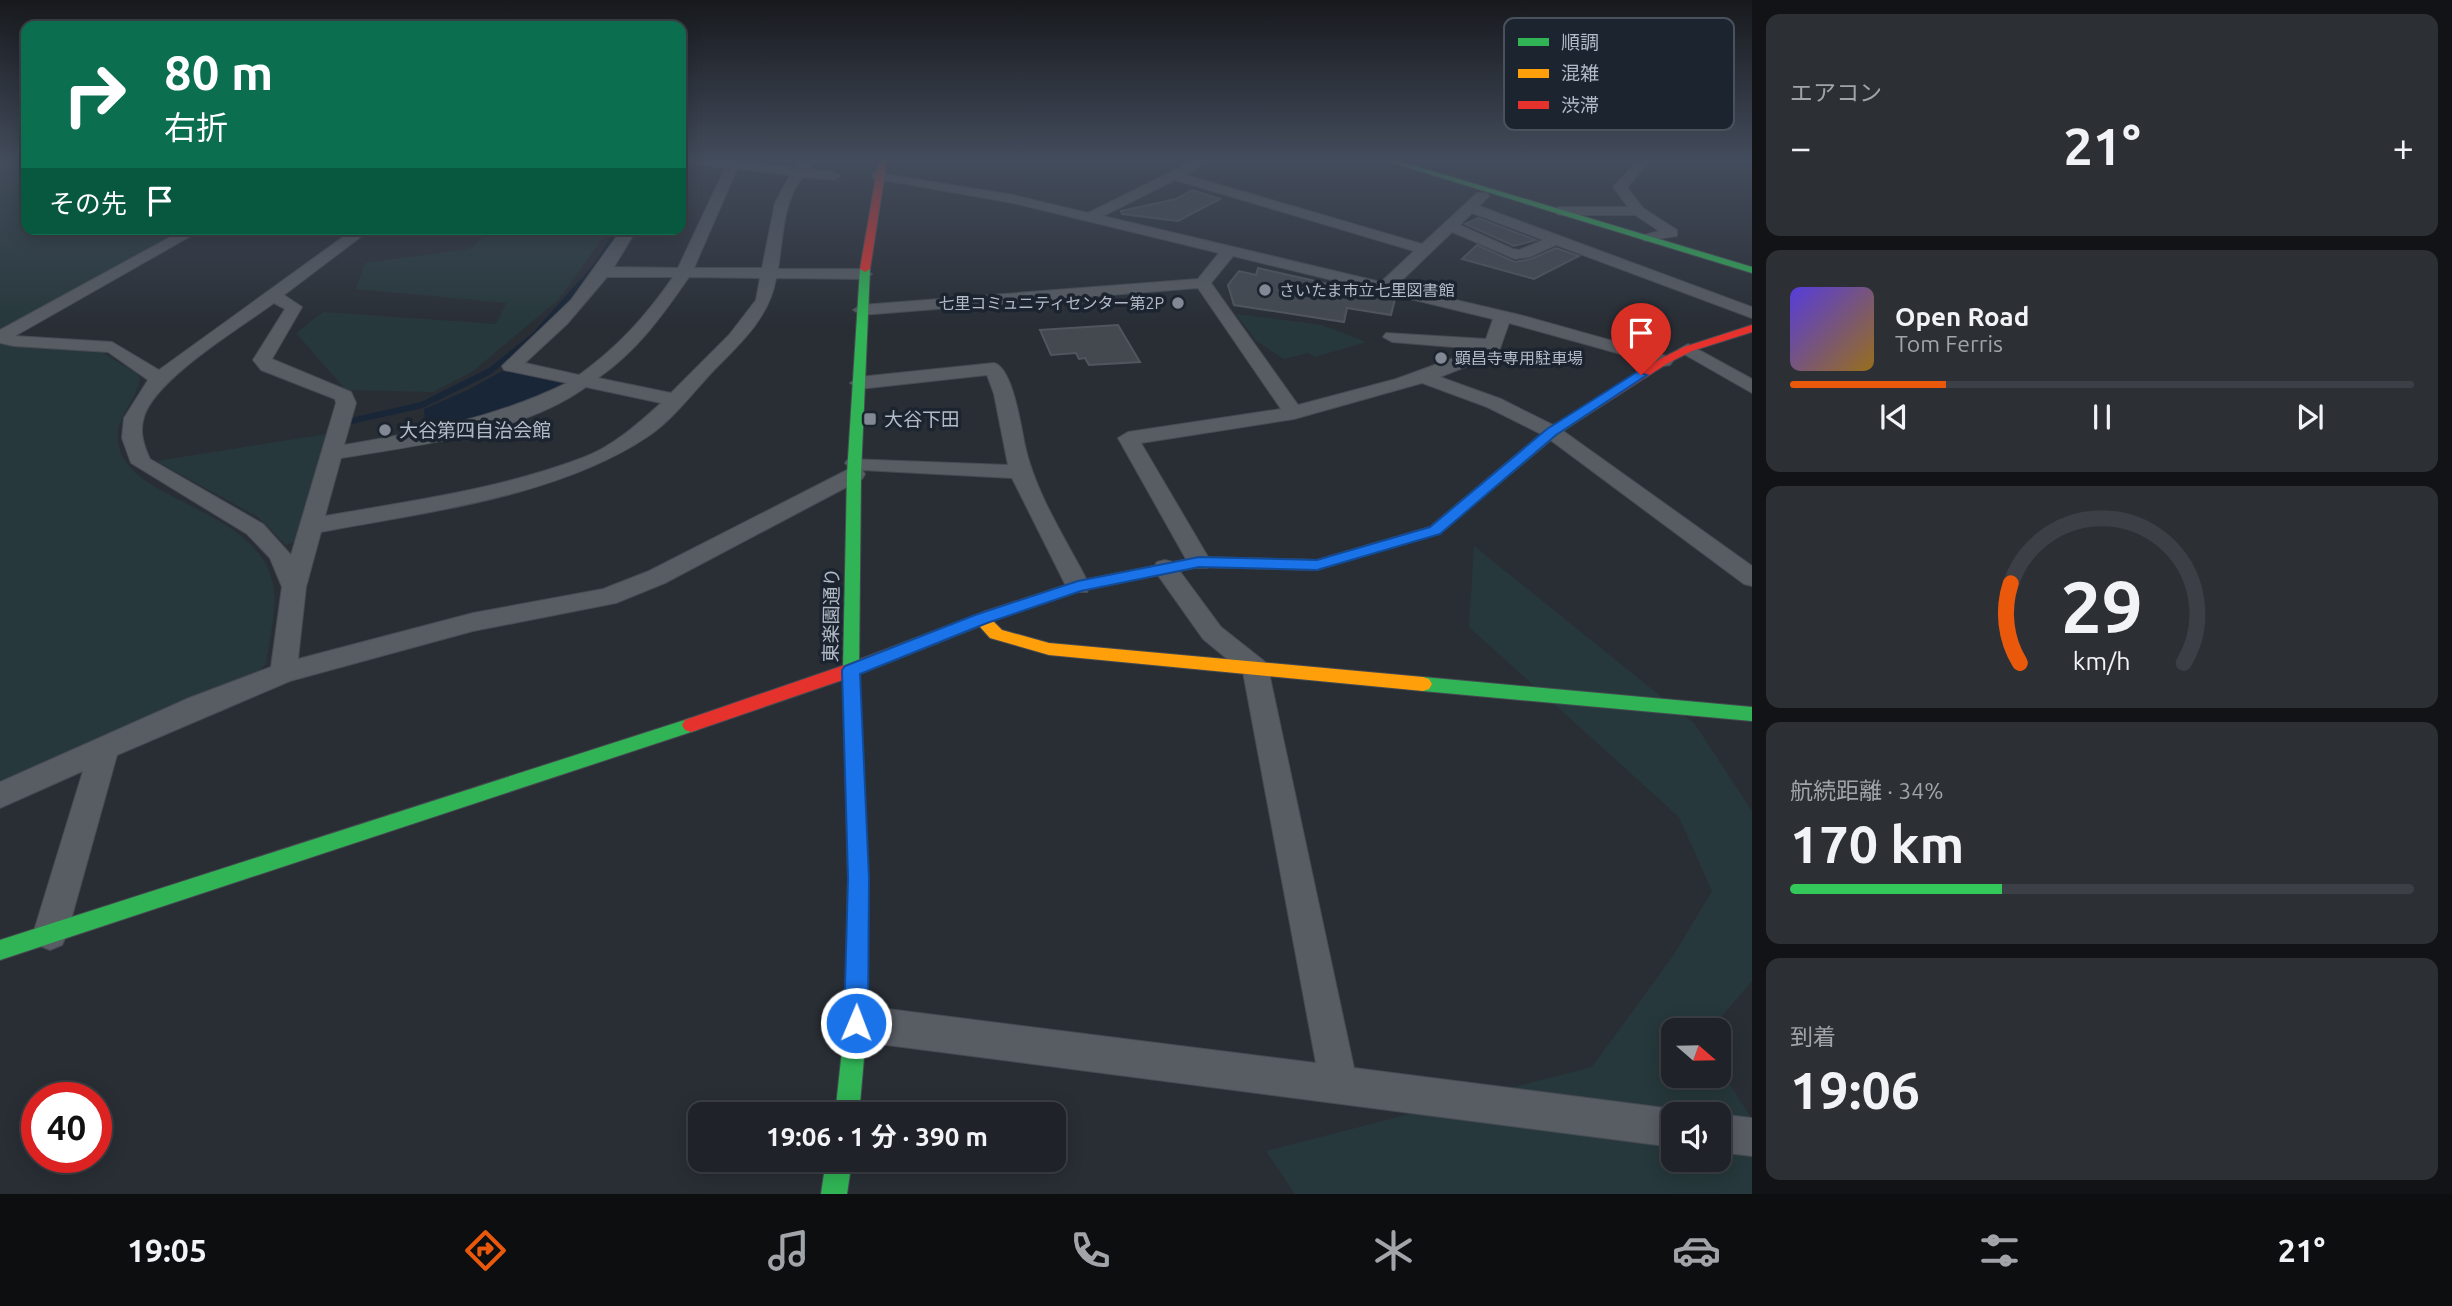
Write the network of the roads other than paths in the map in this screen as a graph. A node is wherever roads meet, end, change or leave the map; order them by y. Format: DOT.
graph roads {
  1 [pos="711,215"];
  2 [pos="780,215"];
  3 [pos="872,215"];
  4 [pos="1075,215"];
  5 [pos="1094,215"];
  6 [pos="1310,215"];
  7 [pos="1461,215"];
  8 [pos="1490,215"];
  9 [pos="1571,215"];
  10 [pos="1644,215"];
  11 [pos="1088,218"];
  12 [pos="1449,226"];
  13 [pos="185,235"];
  14 [pos="356,235"];
  15 [pos="626,235"];
  16 [pos="1649,238"];
  17 [pos="1556,239"];
  18 [pos="1424,248"];
  19 [pos="1228,253"];
  20 [pos="1752,270"];
  21 [pos="601,272"];
  22 [pos="684,273"];
  23 [pos="768,273"];
  24 [pos="864,274"];
  25 [pos="1203,283"];
  26 [pos="1383,289"];
  27 [pos="1752,293"];
  28 [pos="273,296"];
  29 [pos="1730,304"];
  30 [pos="861,310"];
  31 [pos="1752,313"];
  32 [pos="1502,316"];
  33 [pos="230,327"];
  34 [pos="1752,328"];
  35 [pos="280,334"];
  36 [pos="1392,337"];
  37 [pos="1493,345"];
  38 [pos="1688,349"];
  39 [pos="1664,360"];
  40 [pos="1426,378"];
  41 [pos="159,379"];
  42 [pos="586,381"];
  43 [pos="859,383"];
  44 [pos="1752,387"];
  45 [pos="675,401"];
  46 [pos="1294,413"];
  47 [pos="1552,432"];
  48 [pos="330,454"];
  49 [pos="854,468"];
  50 [pos="1020,472"];
  51 [pos="312,526"];
  52 [pos="1752,550"];
  53 [pos="1721,552"];
  54 [pos="1199,562"];
  55 [pos="1165,568"];
  56 [pos="1752,578"];
  57 [pos="1078,586"];
  58 [pos="294,587"];
  59 [pos="981,619"];
  60 [pos="1255,668"];
  61 [pos="851,670"];
  62 [pos="283,673"];
  63 [pos="1752,714"];
  64 [pos="104,750"];
  65 [pos="0,795"];
  66 [pos="50,934"];
  67 [pos="0,950"];
  68 [pos="856,1023"];
  69 [pos="1338,1083"];
  70 [pos="848,1102"];
  71 [pos="1661,1126"];
  72 [pos="1731,1135"];
  73 [pos="1752,1137"];
  74 [pos="837,1172"];
  75 [pos="834,1194"];
  1 -- 22 [label="street"];
  2 -- 23 [label="street"];
  3 -- 24 [label="street, 東楽園通り"];
  4 -- 11 [label="street"];
  5 -- 11 [label="street"];
  6 -- 18 [label="street"];
  7 -- 12 [label="street"];
  8 -- 17 [label="street"];
  9 -- 16 [label="street"];
  10 -- 16 [label="street"];
  11 -- 19 [label="street"];
  12 -- 17 [label="street"];
  12 -- 18 [label="street"];
  13 -- 41 [label="street"];
  14 -- 28 [label="street"];
  15 -- 21 [label="street"];
  16 -- 20 [label="street"];
  17 -- 29 [label="street"];
  18 -- 26 [label="street"];
  19 -- 25 [label="street"];
  19 -- 26 [label="street"];
  21 -- 22 [label="street"];
  21 -- 42 [label="street"];
  22 -- 23 [label="street"];
  22 -- 42 [label="street"];
  23 -- 24 [label="street"];
  23 -- 45 [label="street"];
  24 -- 30 [label="street, 東楽園通り"];
  25 -- 30 [label="street"];
  25 -- 46 [label="street"];
  26 -- 32 [label="street"];
  27 -- 29 [label="street"];
  28 -- 33 [label="street"];
  28 -- 35 [label="street"];
  29 -- 31 [label="street"];
  30 -- 43 [label="street, 東楽園通り"];
  32 -- 37 [label="street"];
  32 -- 39 [label="street"];
  33 -- 35 [label="street"];
  33 -- 41 [label="street"];
  34 -- 38 [label="street"];
  35 -- 48 [label="street"];
  36 -- 37 [label="street"];
  37 -- 40 [label="street"];
  38 -- 39 [label="street"];
  38 -- 44 [label="street"];
  39 -- 47 [label="street"];
  40 -- 46 [label="street"];
  40 -- 47 [label="street"];
  41 -- 58 [label="street"];
  42 -- 45 [label="street"];
  42 -- 48 [label="street"];
  43 -- 49 [label="street, 東楽園通り"];
  43 -- 50 [label="street"];
  45 -- 51 [label="street"];
  46 -- 54 [label="street"];
  47 -- 53 [label="street"];
  47 -- 54 [label="street"];
  48 -- 51 [label="street"];
  49 -- 50 [label="street"];
  49 -- 61 [label="street, 東楽園通り"];
  49 -- 62 [label="street"];
  50 -- 57 [label="street"];
  51 -- 58 [label="street"];
  52 -- 53 [label="street"];
  53 -- 56 [label="street"];
  54 -- 55 [label="street"];
  55 -- 57 [label="street"];
  55 -- 60 [label="street"];
  57 -- 59 [label="street"];
  58 -- 62 [label="street"];
  59 -- 60 [label="street"];
  59 -- 61 [label="street"];
  60 -- 63 [label="street"];
  60 -- 69 [label="street"];
  61 -- 66 [label="street"];
  61 -- 68 [label="street, 東楽園通り"];
  62 -- 64 [label="street"];
  64 -- 65 [label="street"];
  64 -- 66 [label="street"];
  66 -- 67 [label="street"];
  68 -- 69 [label="street"];
  68 -- 70 [label="street, 東楽園通り"];
  69 -- 71 [label="street"];
  72 -- 73 [label="street"];
  74 -- 75 [label="street"];
}
